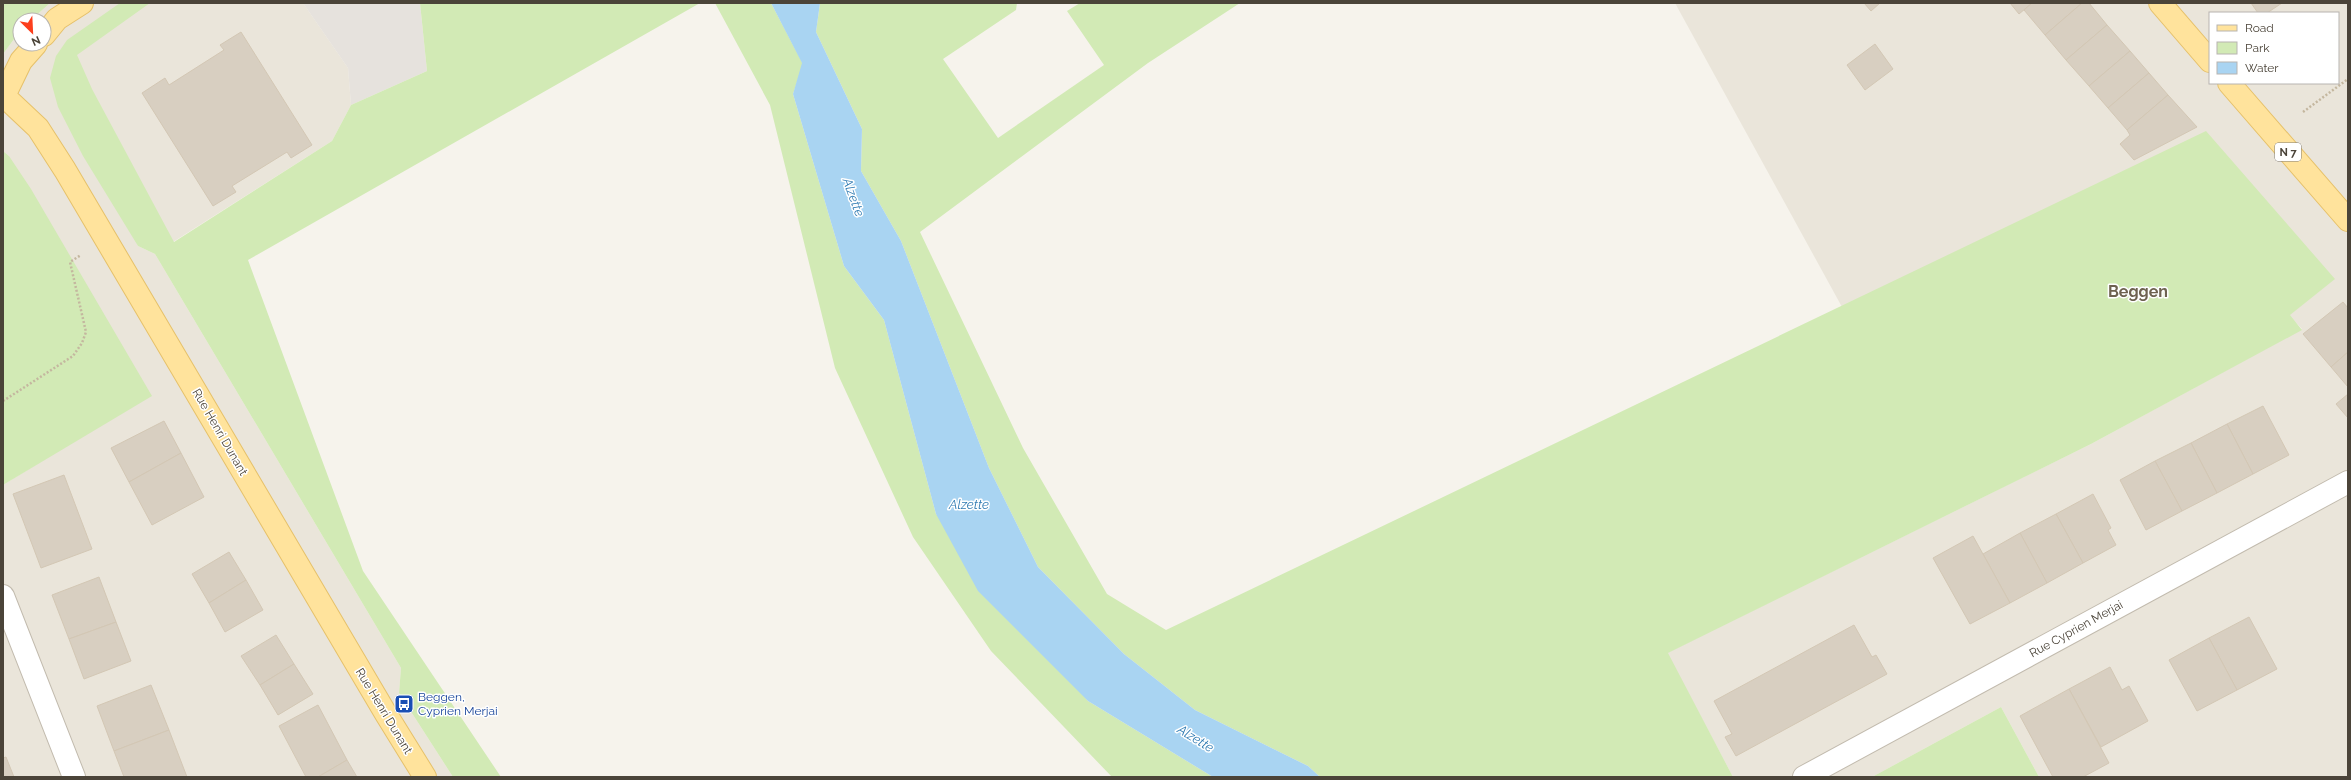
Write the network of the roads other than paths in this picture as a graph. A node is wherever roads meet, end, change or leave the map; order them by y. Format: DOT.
graph roads {
  1 [pos="82,3"];
  2 [pos="2160,3"];
  3 [pos="52,25"];
  4 [pos="29,52"];
  5 [pos="2209,60"];
  6 [pos="2230,84"];
  7 [pos="4,96"];
  8 [pos="2348,220"];
  9 [pos="2348,482"];
  10 [pos="3,596"];
  11 [pos="74,777"];
  12 [pos="425,777"];
  13 [pos="1804,777"];
  1 -- 3 [label="main road"];
  2 -- 5 [label="main road"];
  4 -- 7 [label="main road"];
  6 -- 8 [label="main road, N 7"];
  7 -- 12 [label="main road, Rue Henri Dunant"];
  9 -- 13 [label="street, Rue Cyprien Merjai"];
  10 -- 11 [label="street"];
}
